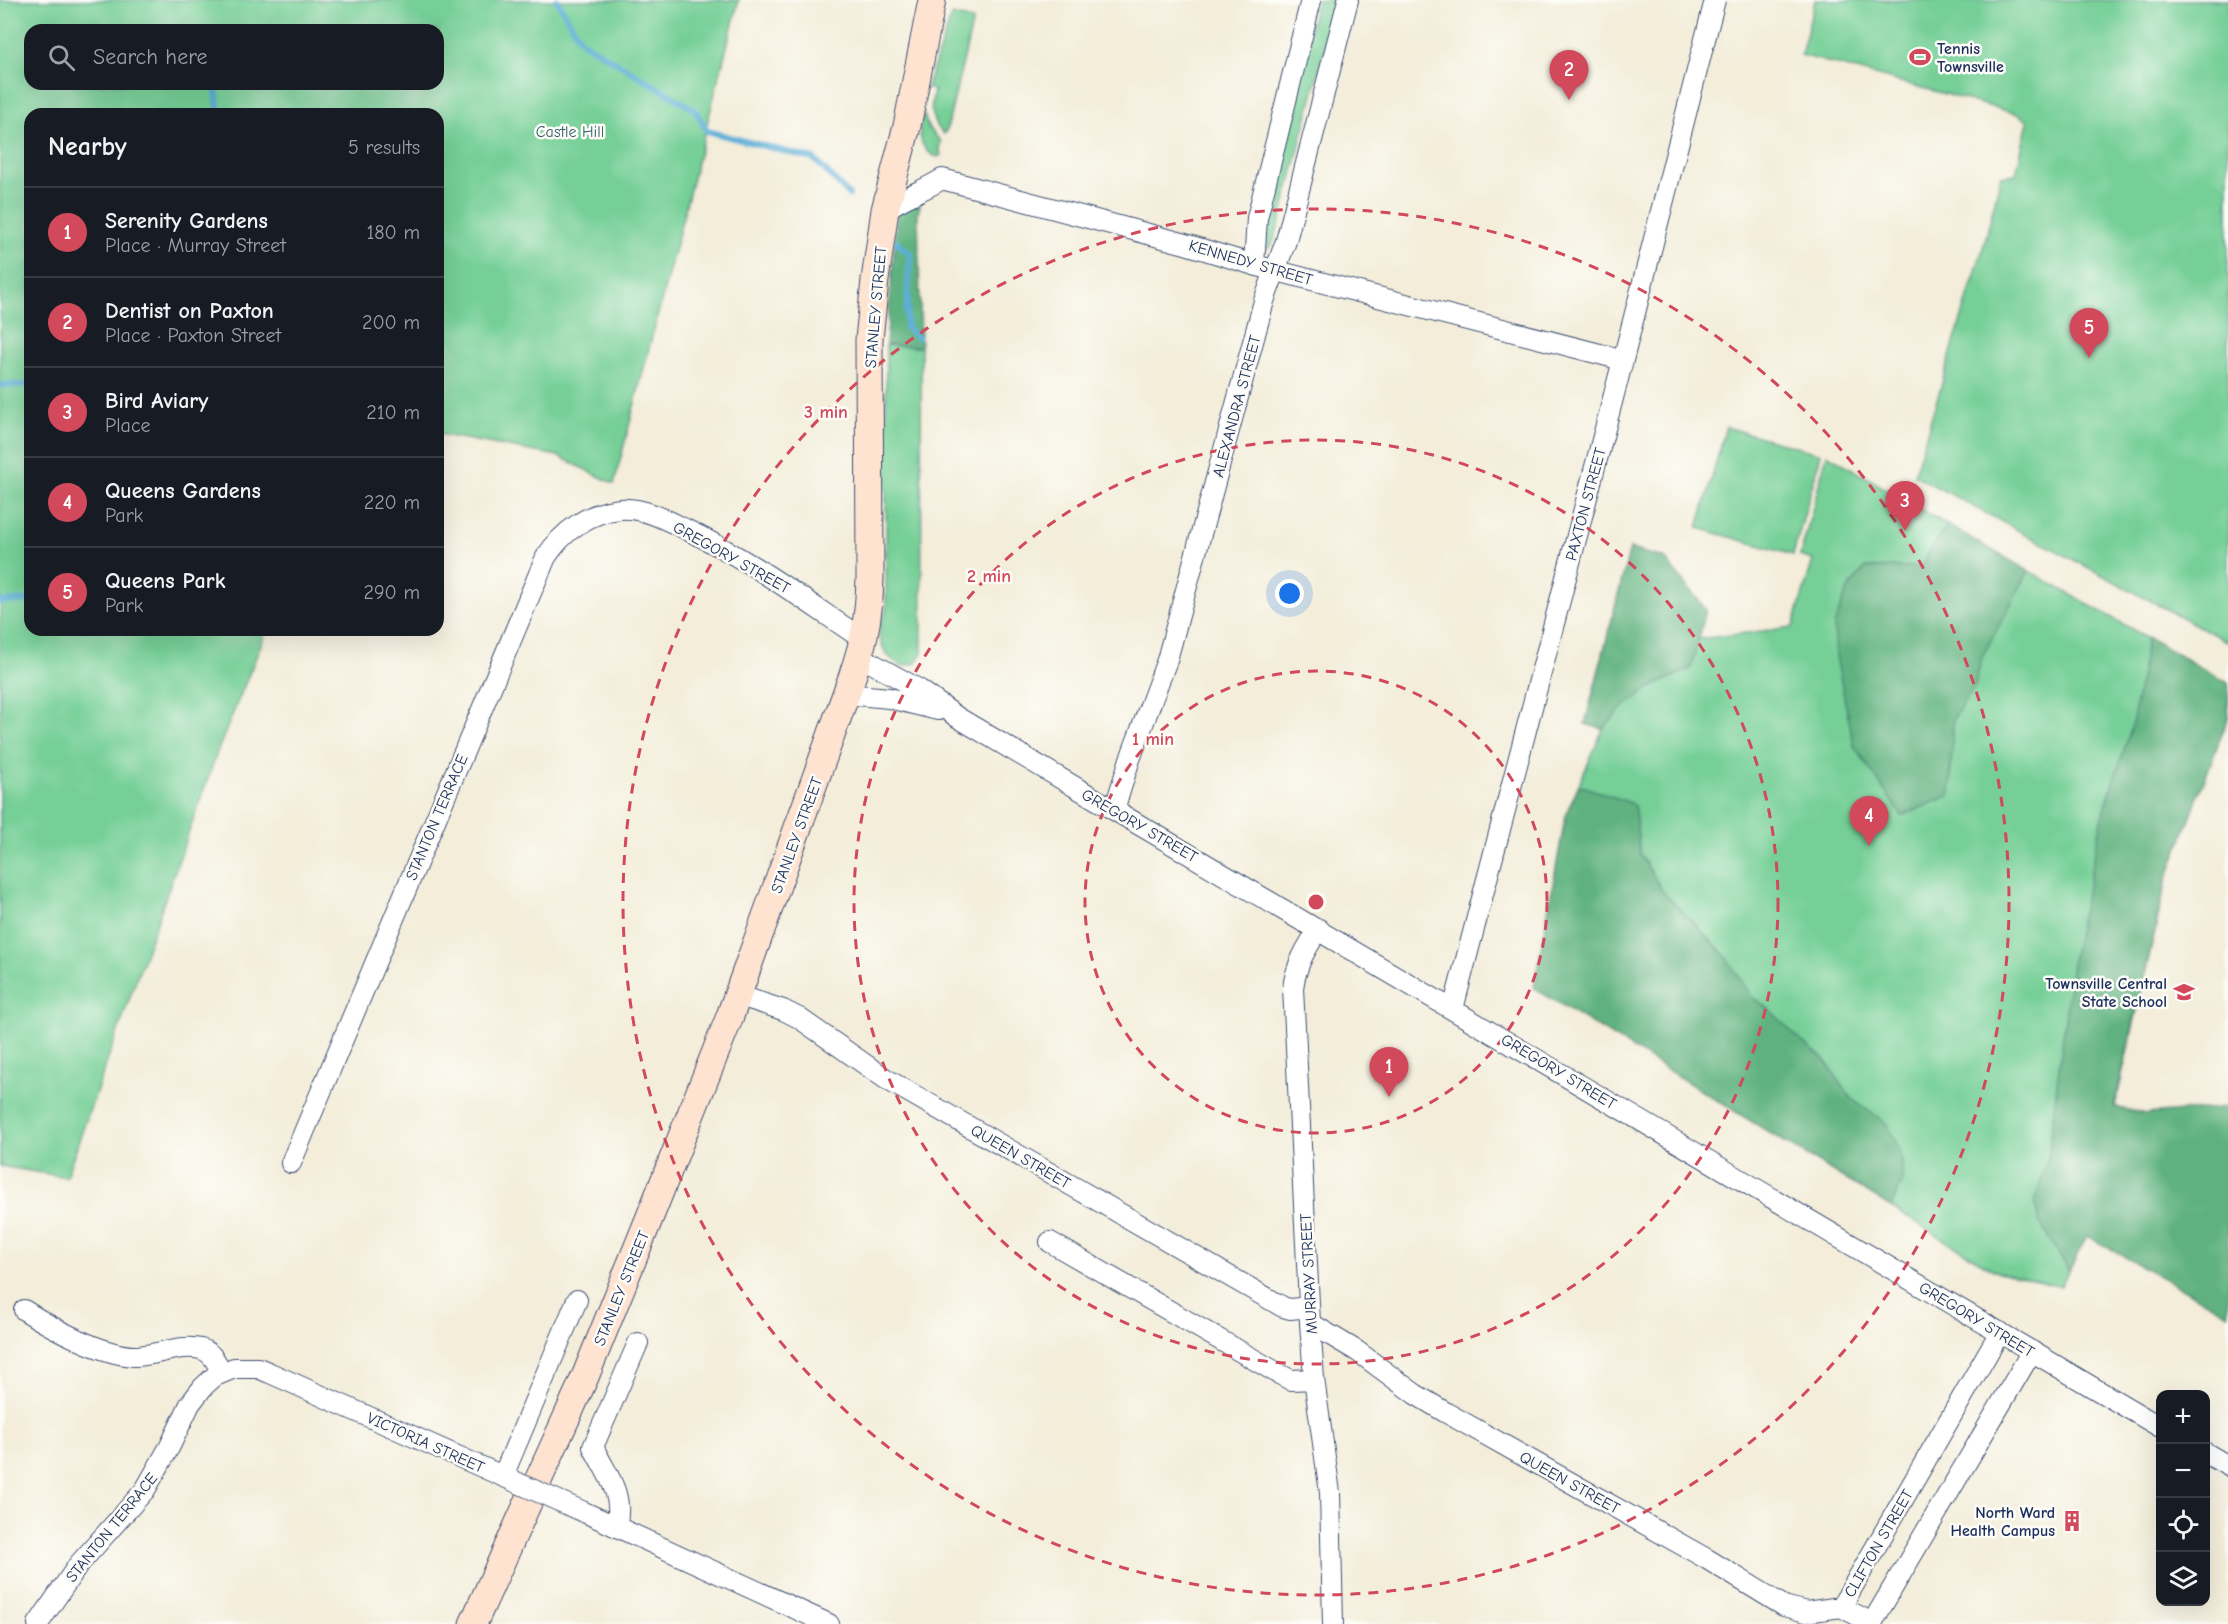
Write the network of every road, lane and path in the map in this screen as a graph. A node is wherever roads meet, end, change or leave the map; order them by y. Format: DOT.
graph roads {
  1 [pos="932,0"];
  2 [pos="1311,0"];
  3 [pos="1348,0"];
  4 [pos="1715,0"];
  5 [pos="885,210"];
  6 [pos="1254,265"];
  7 [pos="1275,270"];
  8 [pos="1623,360"];
  9 [pos="622,509"];
  10 [pos="861,648"];
  11 [pos="846,694"];
  12 [pos="957,717"];
  13 [pos="1114,810"];
  14 [pos="1319,929"];
  15 [pos="737,995"];
  16 [pos="1454,1009"];
  17 [pos="291,1163"];
  18 [pos="1050,1242"];
  19 [pos="577,1300"];
  20 [pos="24,1310"];
  21 [pos="1309,1315"];
  22 [pos="2000,1332"];
  23 [pos="638,1343"];
  24 [pos="2032,1352"];
  25 [pos="222,1373"];
  26 [pos="1314,1379"];
  27 [pos="2156,1424"];
  28 [pos="2210,1456"];
  29 [pos="2228,1466"];
  30 [pos="511,1479"];
  31 [pos="616,1525"];
  32 [pos="1841,1607"];
  33 [pos="38,1624"];
  34 [pos="473,1624"];
  35 [pos="829,1624"];
  36 [pos="1333,1624"];
  1 -- 5 [label="main road, STANLEY STREET"];
  2 -- 6 [label="street"];
  3 -- 7 [label="street, ALEXANDRA STREET"];
  4 -- 8 [label="street, PAXTON STREET"];
  5 -- 6 [label="street, KENNEDY STREET"];
  5 -- 10 [label="main road, STANLEY STREET"];
  6 -- 7 [label="street, KENNEDY STREET"];
  7 -- 8 [label="street, KENNEDY STREET"];
  7 -- 13 [label="street, ALEXANDRA STREET"];
  8 -- 16 [label="street, PAXTON STREET"];
  9 -- 10 [label="street, GREGORY STREET"];
  9 -- 17 [label="street, STANTON TERRACE"];
  10 -- 11 [label="main road, STANLEY STREET"];
  10 -- 12 [label="street, GREGORY STREET"];
  11 -- 12 [label="street, GREGORY STREET"];
  11 -- 15 [label="main road, STANLEY STREET"];
  12 -- 13 [label="street, GREGORY STREET"];
  13 -- 14 [label="street, GREGORY STREET"];
  14 -- 16 [label="street, GREGORY STREET"];
  14 -- 21 [label="street, MURRAY STREET"];
  15 -- 21 [label="street, QUEEN STREET"];
  15 -- 34 [label="main road, STANLEY STREET"];
  16 -- 22 [label="street, GREGORY STREET"];
  18 -- 26 [label="street"];
  19 -- 30 [label="street"];
  20 -- 25 [label="street"];
  21 -- 26 [label="street, MURRAY STREET"];
  21 -- 32 [label="street, QUEEN STREET"];
  22 -- 24 [label="street, GREGORY STREET"];
  22 -- 32 [label="street, CLIFTON STREET"];
  23 -- 31 [label="street"];
  24 -- 27 [label="street, GREGORY STREET"];
  24 -- 32 [label="street, CLIFTON STREET"];
  25 -- 30 [label="street, VICTORIA STREET"];
  25 -- 33 [label="street, STANTON TERRACE"];
  26 -- 36 [label="street, MURRAY STREET"];
  28 -- 29 [label="street"];
  30 -- 31 [label="street, VICTORIA STREET, bridge"];
  31 -- 35 [label="street, VICTORIA STREET"];
}
